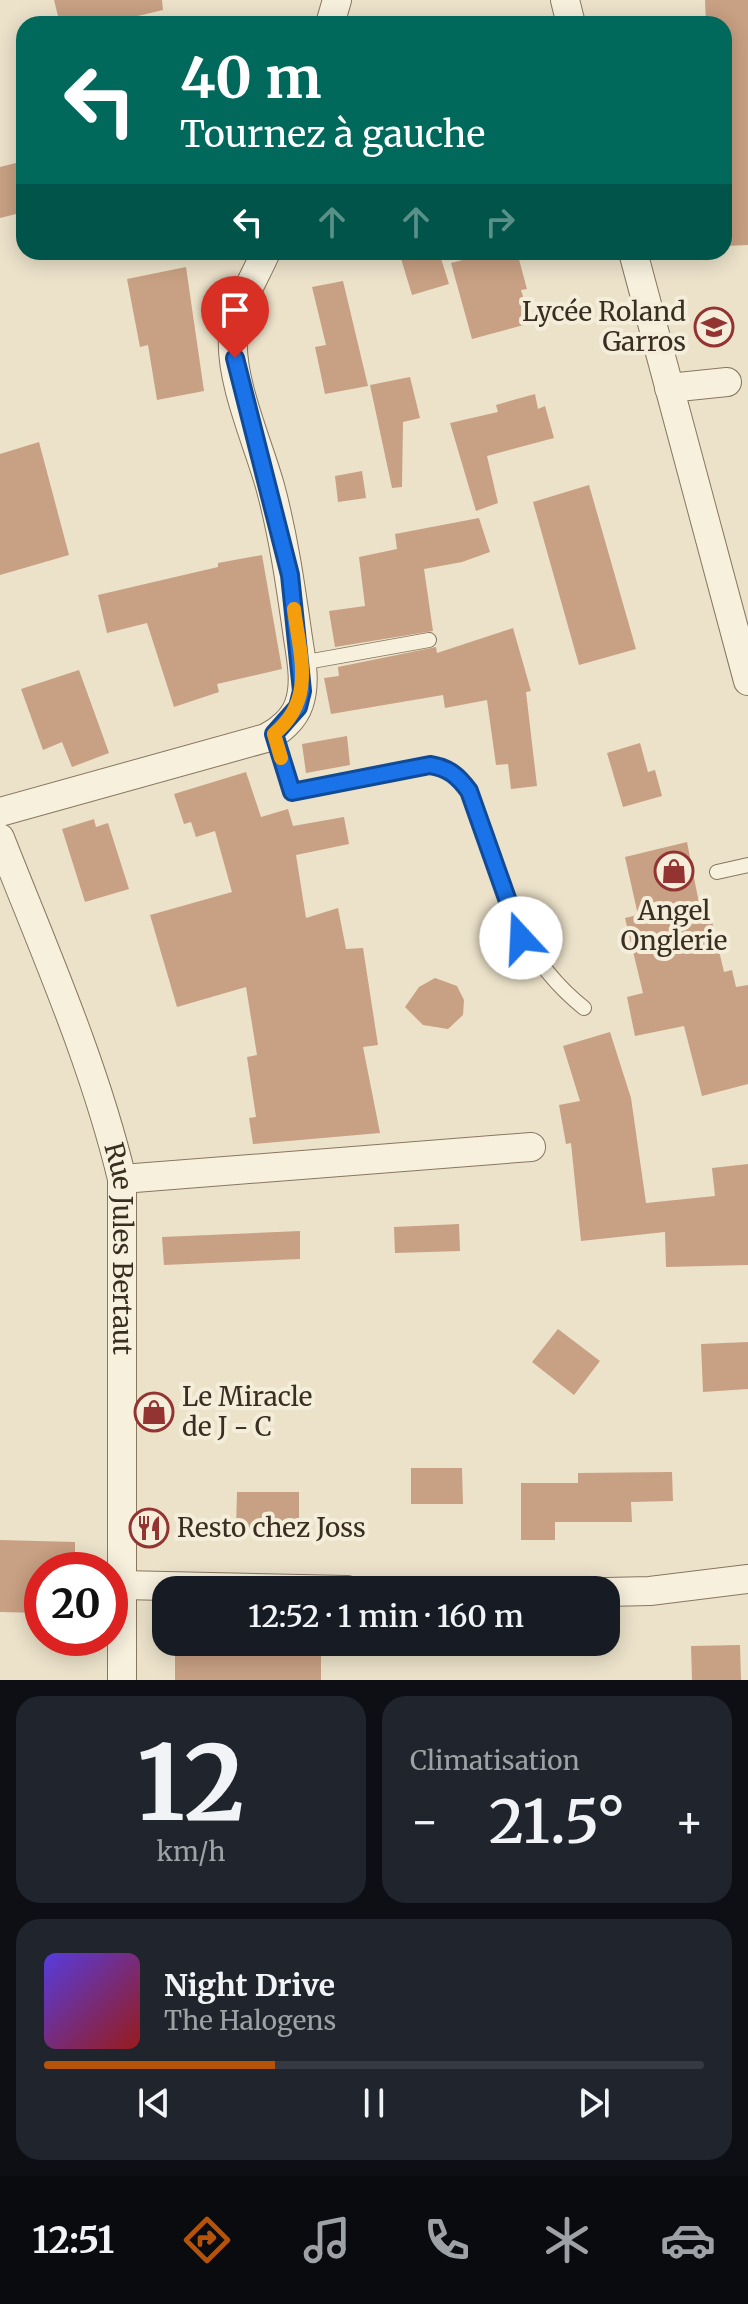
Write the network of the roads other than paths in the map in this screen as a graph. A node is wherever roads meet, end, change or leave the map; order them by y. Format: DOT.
graph roads {
  1 [pos="262,260"];
  2 [pos="635,260"];
  3 [pos="727,382"];
  4 [pos="669,388"];
  5 [pos="429,640"];
  6 [pos="301,663"];
  7 [pos="748,681"];
  8 [pos="274,734"];
  9 [pos="0,812"];
  10 [pos="0,838"];
  11 [pos="748,865"];
  12 [pos="717,872"];
  13 [pos="584,1008"];
  14 [pos="531,1147"];
  15 [pos="122,1179"];
  16 [pos="122,1552"];
  17 [pos="748,1579"];
  18 [pos="128,1585"];
  19 [pos="152,1586"];
  20 [pos="620,1592"];
  21 [pos="122,1656"];
  22 [pos="122,1680"];
  1 -- 6 [label="street"];
  2 -- 4 [label="street"];
  3 -- 4 [label="street"];
  4 -- 7 [label="street"];
  5 -- 6 [label="lane"];
  6 -- 8 [label="street"];
  8 -- 9 [label="street"];
  8 -- 13 [label="lane"];
  10 -- 15 [label="street, Rue Jules Bertaut"];
  11 -- 12 [label="lane"];
  14 -- 15 [label="street"];
  15 -- 16 [label="street, Rue Jules Bertaut"];
  17 -- 20 [label="street"];
  18 -- 19 [label="street"];
  21 -- 22 [label="street, Rue Jules Bertaut"];
}
